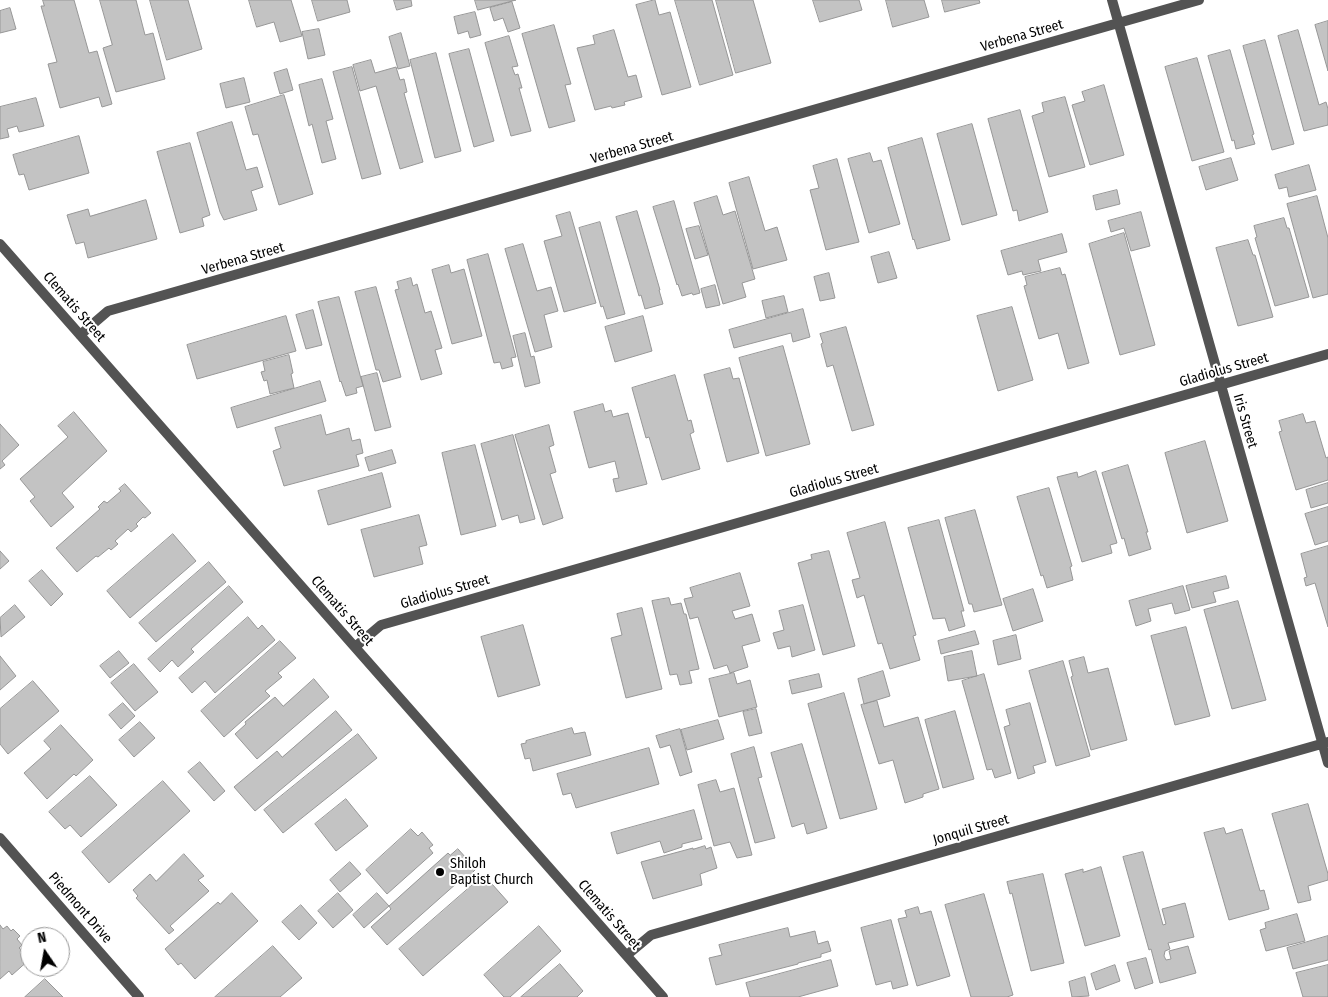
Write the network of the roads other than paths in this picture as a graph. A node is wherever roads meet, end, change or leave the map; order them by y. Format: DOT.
graph roads {
  1 [pos="1112,0"];
  2 [pos="1200,0"];
  3 [pos="1118,23"];
  4 [pos="0,244"];
  5 [pos="80,335"];
  6 [pos="1328,354"];
  7 [pos="1221,385"];
  8 [pos="355,647"];
  9 [pos="1325,743"];
  10 [pos="1328,763"];
  11 [pos="0,838"];
  12 [pos="627,955"];
  13 [pos="139,997"];
  14 [pos="663,997"];
  1 -- 3 [label="street, Iris Street"];
  2 -- 3 [label="street, Verbena Street"];
  3 -- 5 [label="street, Verbena Street"];
  3 -- 7 [label="street, Iris Street"];
  4 -- 5 [label="street, Clematis Street"];
  5 -- 8 [label="street, Clematis Street"];
  6 -- 7 [label="street, Gladiolus Street"];
  7 -- 8 [label="street, Gladiolus Street"];
  7 -- 9 [label="street, Iris Street"];
  8 -- 12 [label="street, Clematis Street"];
  9 -- 10 [label="street, Iris Street"];
  9 -- 12 [label="street, Jonquil Street"];
  11 -- 13 [label="street, Piedmont Drive"];
  12 -- 14 [label="street, Clematis Street"];
}
